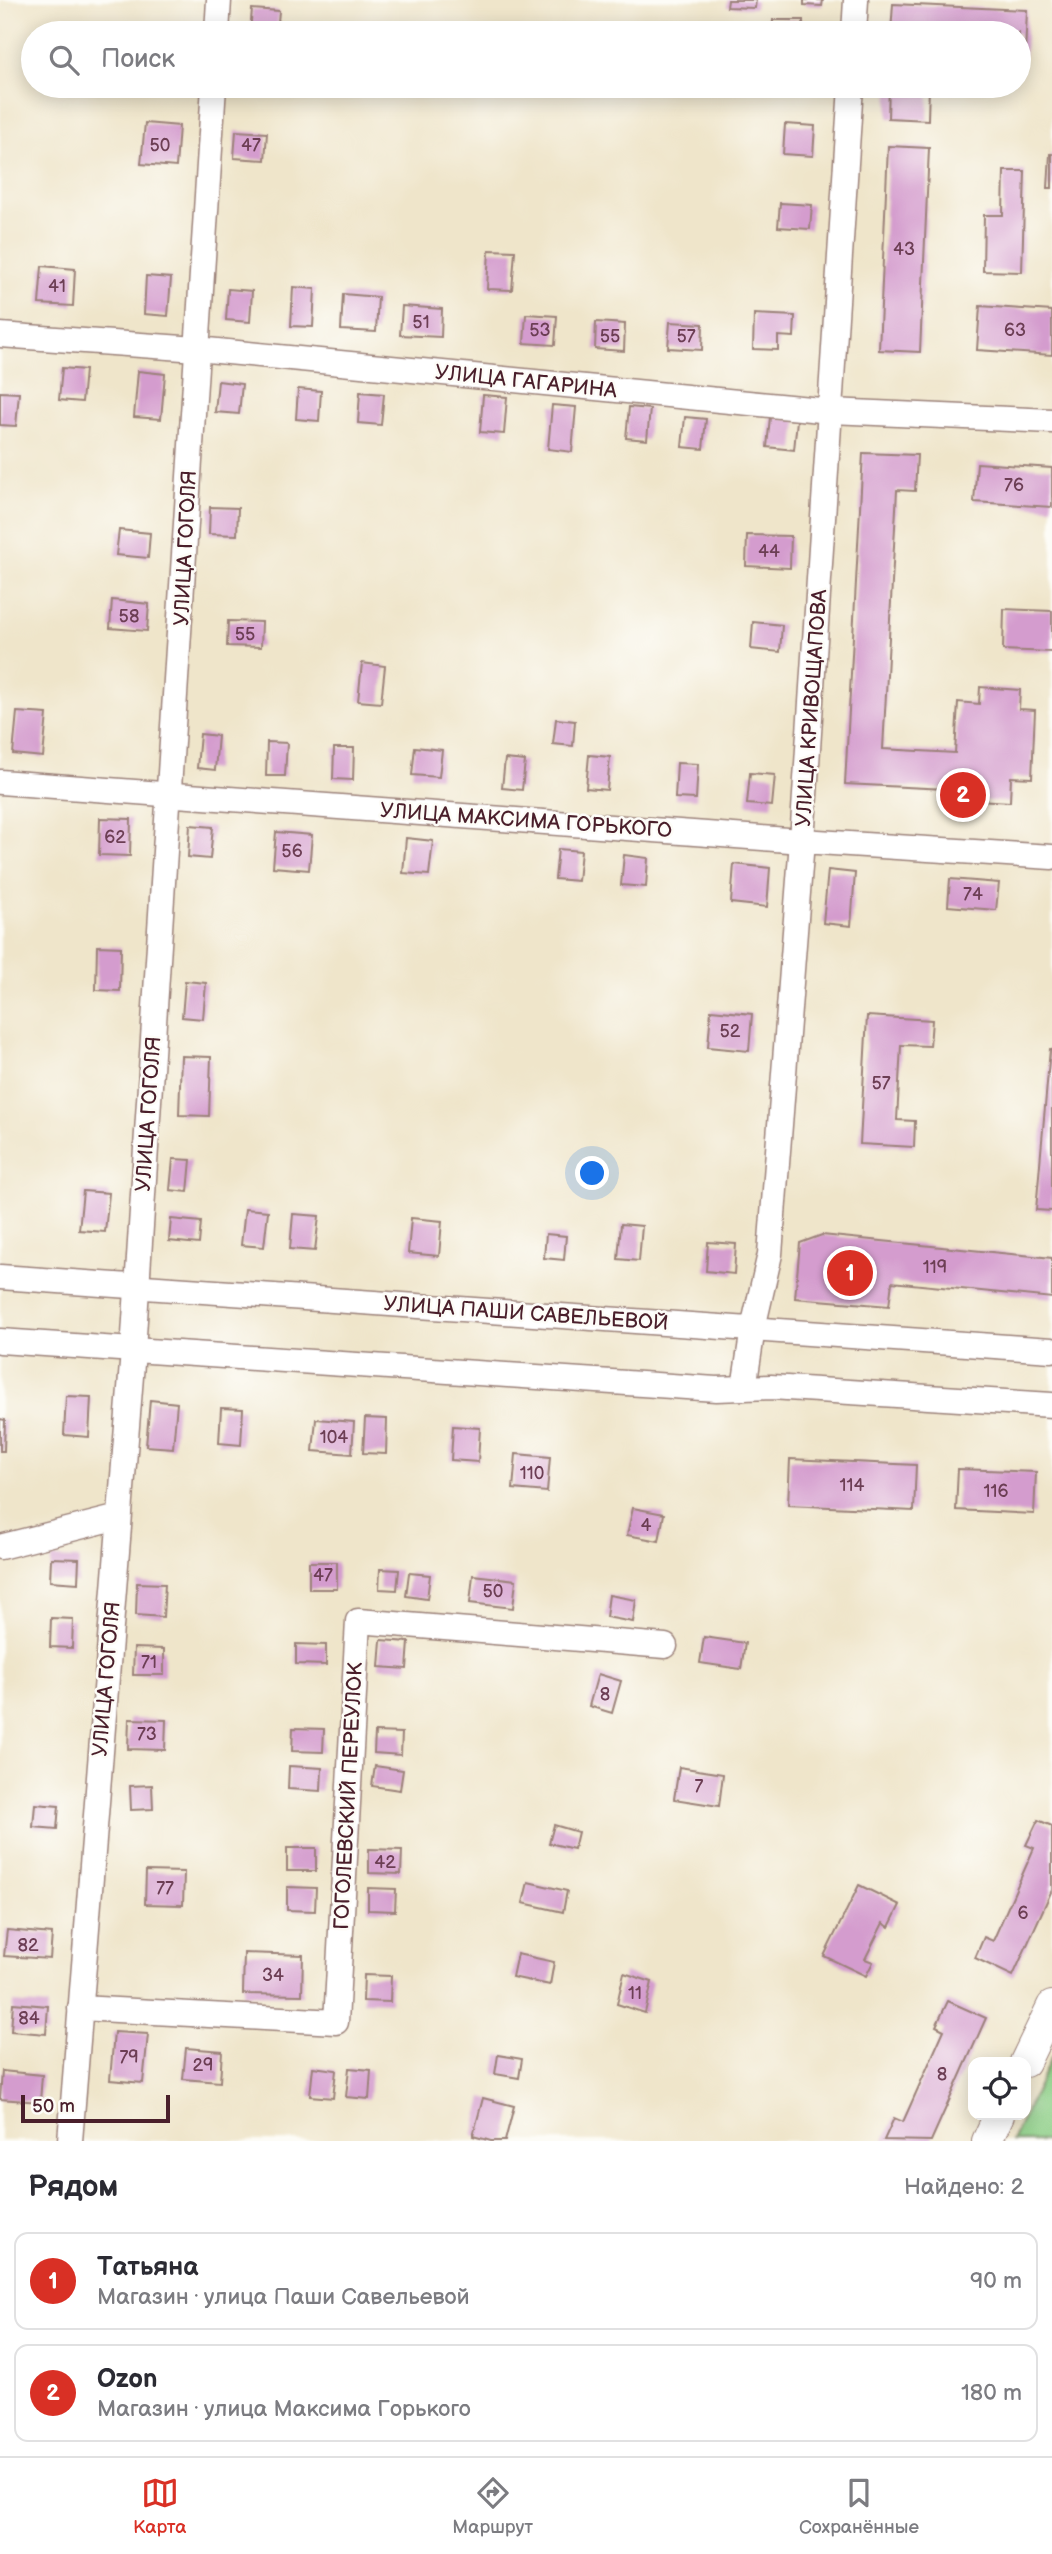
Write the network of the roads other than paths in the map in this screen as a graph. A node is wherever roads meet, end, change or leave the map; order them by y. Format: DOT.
graph roads {
  1 [pos="219,0"];
  2 [pos="856,0"];
  3 [pos="218,21"];
  4 [pos="855,21"];
  5 [pos="213,98"];
  6 [pos="850,98"];
  7 [pos="0,335"];
  8 [pos="197,349"];
  9 [pos="831,411"];
  10 [pos="1052,421"];
  11 [pos="0,782"];
  12 [pos="170,794"];
  13 [pos="802,841"];
  14 [pos="1052,856"];
  15 [pos="0,1278"];
  16 [pos="136,1286"];
  17 [pos="753,1328"];
  18 [pos="0,1341"];
  19 [pos="1052,1350"];
  20 [pos="132,1351"];
  21 [pos="744,1388"];
  22 [pos="1052,1405"];
  23 [pos="119,1517"];
  24 [pos="0,1547"];
  25 [pos="665,1646"];
  26 [pos="1052,2006"];
  27 [pos="80,2008"];
  28 [pos="1027,2057"];
  29 [pos="997,2120"];
  30 [pos="70,2141"];
  31 [pos="987,2141"];
  1 -- 3 [label="street"];
  2 -- 4 [label="street"];
  5 -- 8 [label="street, УЛИЦА ГОГОЛЯ"];
  6 -- 9 [label="street, УЛИЦА КРИВОЩАПОВА"];
  7 -- 8 [label="street, УЛИЦА ГАГАРИНА"];
  8 -- 9 [label="street, УЛИЦА ГАГАРИНА"];
  8 -- 12 [label="street, УЛИЦА ГОГОЛЯ"];
  9 -- 10 [label="street, УЛИЦА ГАГАРИНА"];
  9 -- 13 [label="street, УЛИЦА КРИВОЩАПОВА"];
  11 -- 12 [label="street, УЛИЦА МАКСИМА ГОРЬКОГО"];
  12 -- 13 [label="street, УЛИЦА МАКСИМА ГОРЬКОГО"];
  12 -- 16 [label="street, УЛИЦА ГОГОЛЯ"];
  13 -- 14 [label="street, УЛИЦА МАКСИМА ГОРЬКОГО"];
  13 -- 17 [label="street, УЛИЦА КРИВОЩАПОВА"];
  15 -- 16 [label="street, УЛИЦА ПАШИ САВЕЛЬЕВОЙ"];
  16 -- 17 [label="street, УЛИЦА ПАШИ САВЕЛЬЕВОЙ"];
  16 -- 20 [label="street, УЛИЦА ГОГОЛЯ"];
  17 -- 19 [label="street, УЛИЦА ПАШИ САВЕЛЬЕВОЙ"];
  17 -- 21 [label="street, УЛИЦА КРИВОЩАПОВА"];
  18 -- 20 [label="street"];
  20 -- 21 [label="street"];
  20 -- 23 [label="street, УЛИЦА ГОГОЛЯ"];
  21 -- 22 [label="street"];
  23 -- 24 [label="street"];
  23 -- 27 [label="street, УЛИЦА ГОГОЛЯ"];
  25 -- 27 [label="street, ГОГОЛЕВСКИЙ ПЕРЕУЛОК"];
  26 -- 28 [label="street"];
  27 -- 30 [label="street, УЛИЦА ГОГОЛЯ"];
  29 -- 31 [label="street"];
}
